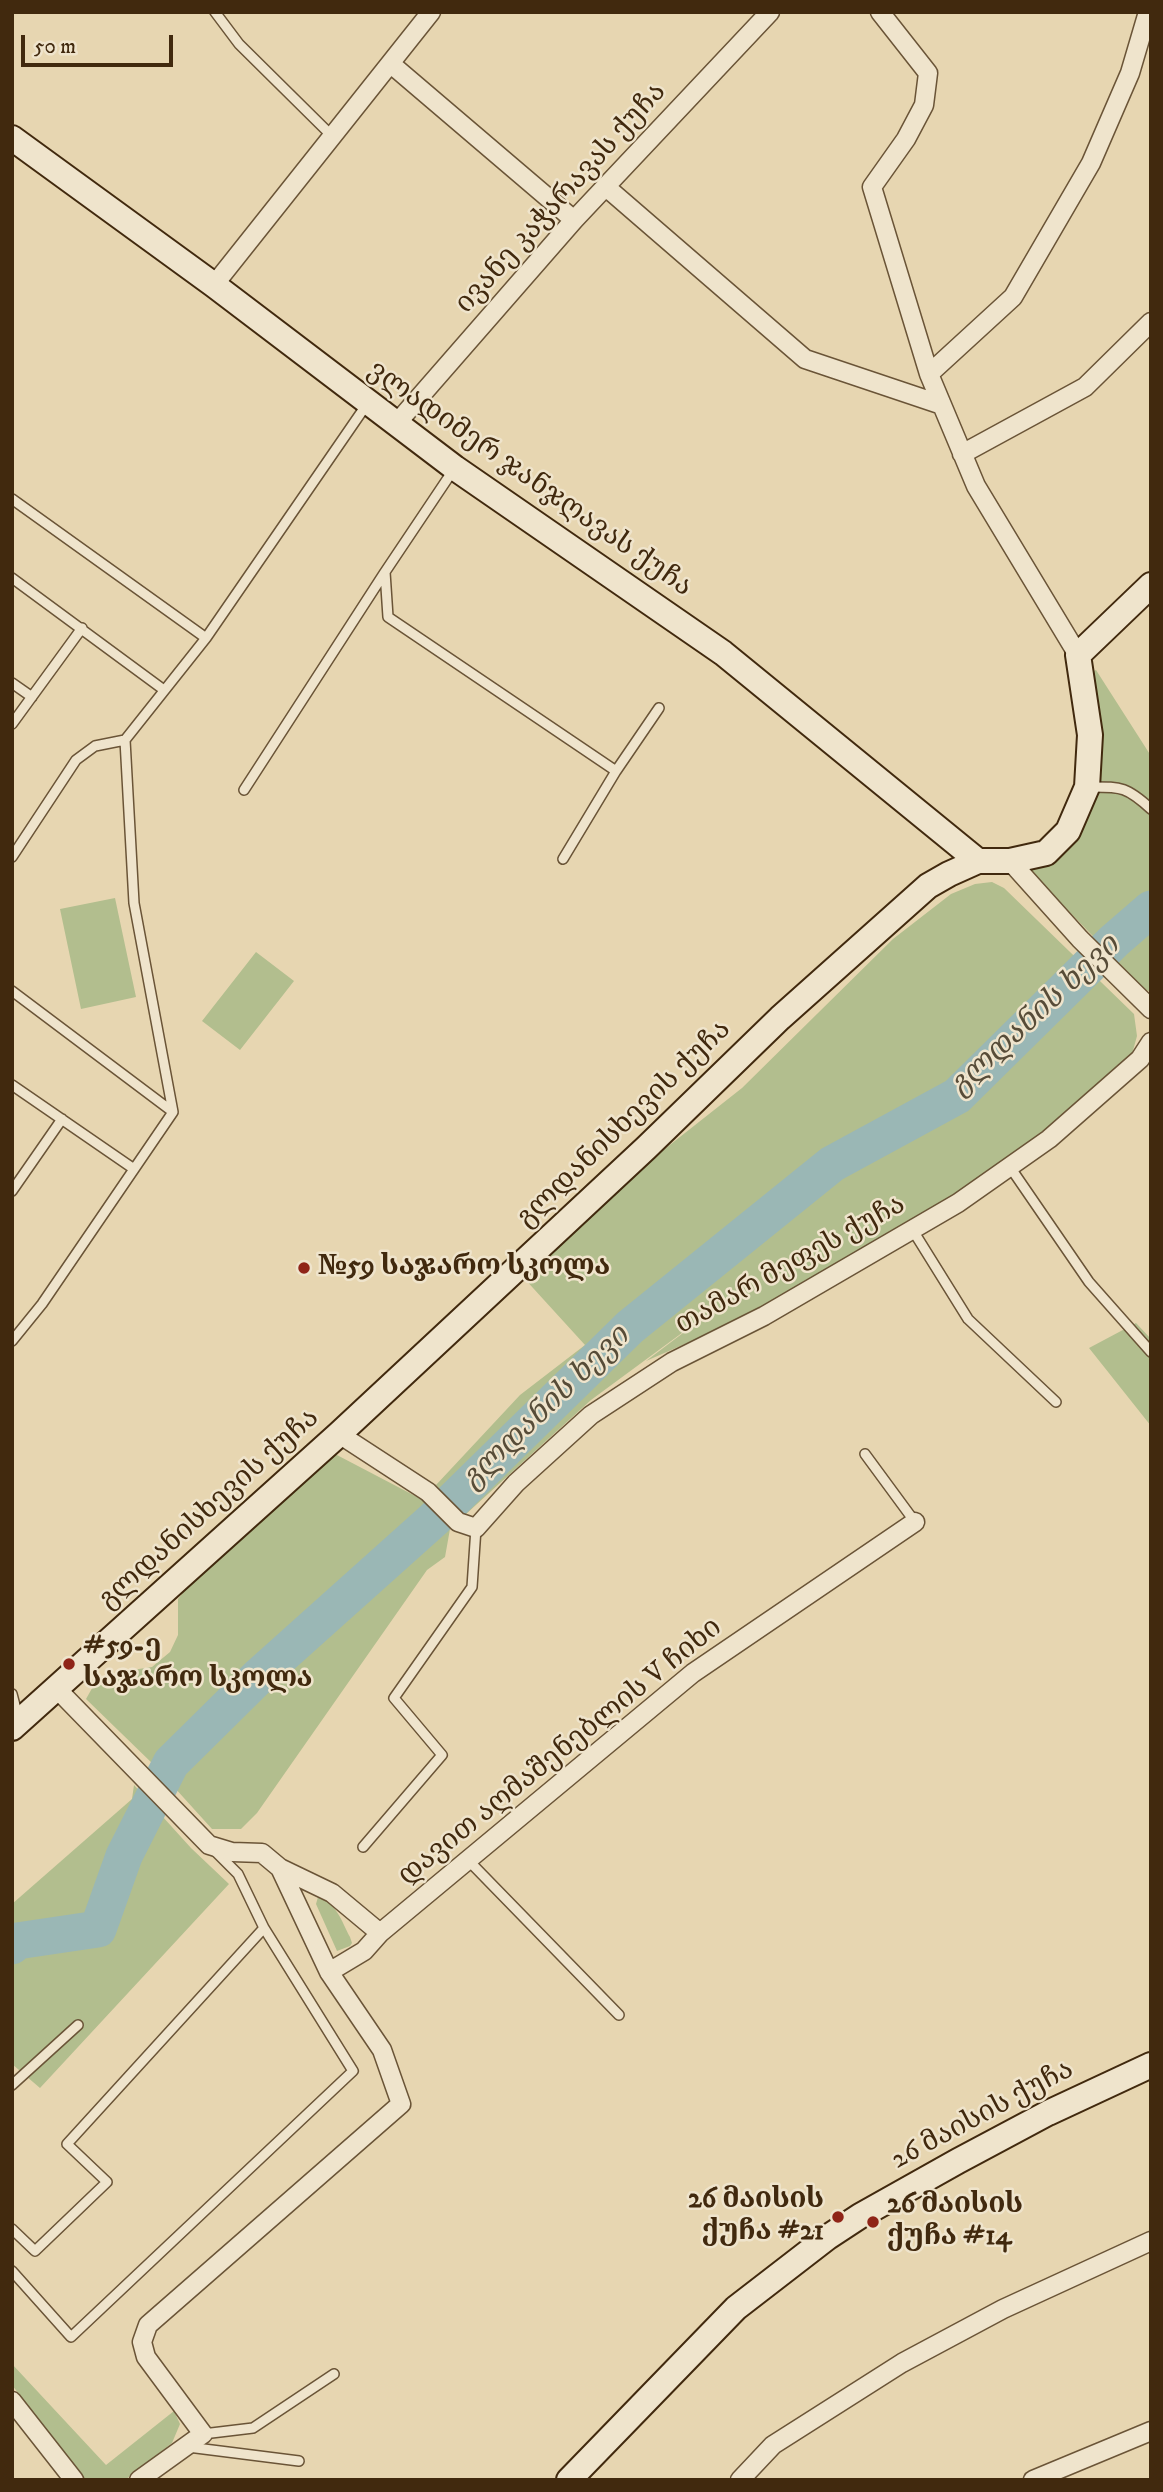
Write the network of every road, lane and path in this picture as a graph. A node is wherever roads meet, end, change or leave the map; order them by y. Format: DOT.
graph roads {
  1 [pos="215,12"];
  2 [pos="431,12"];
  3 [pos="880,12"];
  4 [pos="1148,12"];
  5 [pos="763,15"];
  6 [pos="391,64"];
  7 [pos="334,137"];
  8 [pos="12,138"];
  9 [pos="606,187"];
  10 [pos="575,220"];
  11 [pos="214,285"];
  12 [pos="1151,323"];
  13 [pos="929,374"];
  14 [pos="368,403"];
  15 [pos="942,405"];
  16 [pos="396,424"];
  17 [pos="962,454"];
  18 [pos="455,468"];
  19 [pos="12,499"];
  20 [pos="385,572"];
  21 [pos="12,578"];
  22 [pos="1151,585"];
  23 [pos="82,628"];
  24 [pos="206,638"];
  25 [pos="1078,655"];
  26 [pos="12,683"];
  27 [pos="164,690"];
  28 [pos="32,697"];
  29 [pos="659,708"];
  30 [pos="12,724"];
  31 [pos="125,740"];
  32 [pos="616,771"];
  33 [pos="1087,787"];
  34 [pos="244,790"];
  35 [pos="1151,809"];
  36 [pos="12,858"];
  37 [pos="563,859"];
  38 [pos="978,861"];
  39 [pos="1010,861"];
  40 [pos="12,991"];
  41 [pos="1151,1009"];
  42 [pos="1151,1042"];
  43 [pos="12,1084"];
  44 [pos="173,1112"];
  45 [pos="62,1119"];
  46 [pos="1010,1167"];
  47 [pos="134,1169"];
  48 [pos="12,1191"];
  49 [pos="912,1229"];
  50 [pos="12,1341"];
  51 [pos="1151,1352"];
  52 [pos="1056,1402"];
  53 [pos="340,1434"];
  54 [pos="865,1454"];
  55 [pos="915,1522"];
  56 [pos="476,1528"];
  57 [pos="57,1689"];
  58 [pos="12,1694"];
  59 [pos="16,1725"];
  60 [pos="205,1842"];
  61 [pos="363,1847"];
  62 [pos="468,1860"];
  63 [pos="280,1868"];
  64 [pos="264,1928"];
  65 [pos="380,1933"];
  66 [pos="329,1972"];
  67 [pos="619,2015"];
  68 [pos="78,2025"];
  69 [pos="1151,2064"];
  70 [pos="12,2085"];
  71 [pos="12,2229"];
  72 [pos="1151,2241"];
  73 [pos="12,2271"];
  74 [pos="334,2374"];
  75 [pos="12,2401"];
  76 [pos="1151,2431"];
  77 [pos="203,2434"];
  78 [pos="187,2447"];
  79 [pos="299,2461"];
  80 [pos="74,2480"];
  81 [pos="139,2480"];
  82 [pos="569,2480"];
  83 [pos="740,2480"];
  84 [pos="1033,2480"];
  1 -- 7 [label="lane"];
  2 -- 6 [label="street"];
  3 -- 13 [label="street"];
  4 -- 13 [label="street"];
  5 -- 9 [label="street, ივანე კაჭარავას ქუჩა"];
  6 -- 7 [label="street"];
  6 -- 10 [label="street"];
  7 -- 11 [label="street"];
  8 -- 11 [label="street, ვლადიმერ ჯანჯღავას ქუჩა"];
  9 -- 10 [label="street, ივანე კაჭარავას ქუჩა"];
  9 -- 15 [label="street"];
  10 -- 16 [label="street, ივანე კაჭარავას ქუჩა"];
  11 -- 14 [label="street, ვლადიმერ ჯანჯღავას ქუჩა"];
  12 -- 17 [label="street"];
  13 -- 15 [label="street"];
  14 -- 16 [label="street, ვლადიმერ ჯანჯღავას ქუჩა"];
  14 -- 24 [label="lane"];
  15 -- 17 [label="street"];
  16 -- 18 [label="street, ვლადიმერ ჯანჯღავას ქუჩა"];
  17 -- 25 [label="street"];
  18 -- 20 [label="lane"];
  18 -- 38 [label="street, ვლადიმერ ჯანჯღავას ქუჩა"];
  19 -- 24 [label="lane"];
  20 -- 32 [label="lane"];
  20 -- 34 [label="lane"];
  21 -- 23 [label="lane"];
  22 -- 25 [label="street"];
  23 -- 27 [label="lane"];
  23 -- 28 [label="lane"];
  24 -- 27 [label="lane"];
  25 -- 33 [label="street"];
  26 -- 28 [label="lane"];
  27 -- 31 [label="lane"];
  28 -- 30 [label="lane"];
  29 -- 32 [label="lane"];
  31 -- 36 [label="lane"];
  31 -- 44 [label="lane"];
  32 -- 37 [label="lane"];
  33 -- 35 [label="lane"];
  33 -- 39 [label="street"];
  38 -- 39 [label="street"];
  38 -- 53 [label="street, გლდანისხევის ქუჩა"];
  39 -- 41 [label="street"];
  40 -- 44 [label="lane"];
  42 -- 46 [label="street, თამარ მეფეს ქუჩა"];
  43 -- 45 [label="lane"];
  44 -- 47 [label="lane"];
  45 -- 47 [label="lane"];
  45 -- 48 [label="lane"];
  46 -- 49 [label="street, თამარ მეფეს ქუჩა"];
  46 -- 51 [label="lane"];
  47 -- 50 [label="lane"];
  49 -- 52 [label="lane"];
  49 -- 56 [label="street, თამარ მეფეს ქუჩა"];
  53 -- 56 [label="street"];
  53 -- 57 [label="street, გლდანისხევის ქუჩა"];
  54 -- 55 [label="lane"];
  55 -- 62 [label="street, დავით აღმაშენებლის V ჩიხი"];
  56 -- 61 [label="lane"];
  57 -- 59 [label="street, გლდანისხევის ქუჩა"];
  57 -- 60 [label="street"];
  58 -- 59 [label="lane"];
  60 -- 63 [label="street"];
  60 -- 64 [label="lane"];
  62 -- 65 [label="street, დავით აღმაშენებლის V ჩიხი"];
  62 -- 67 [label="lane"];
  63 -- 65 [label="street"];
  63 -- 66 [label="street"];
  64 -- 71 [label="lane"];
  64 -- 73 [label="lane"];
  65 -- 66 [label="street, დავით აღმაშენებლის V ჩიხი"];
  66 -- 77 [label="street"];
  68 -- 70 [label="lane"];
  69 -- 82 [label="street, 26 მაისის ქუჩა"];
  72 -- 83 [label="street"];
  74 -- 77 [label="lane"];
  75 -- 80 [label="street"];
  76 -- 84 [label="street"];
  77 -- 78 [label="street"];
  78 -- 79 [label="lane"];
  78 -- 81 [label="street"];
}
